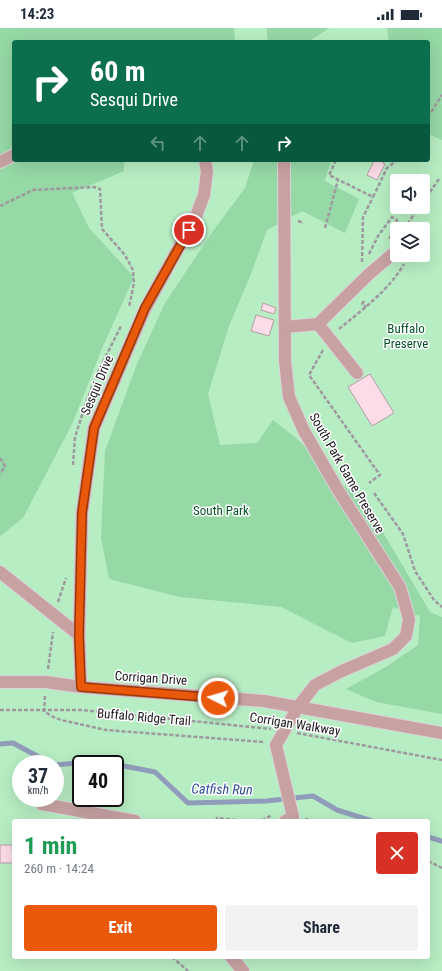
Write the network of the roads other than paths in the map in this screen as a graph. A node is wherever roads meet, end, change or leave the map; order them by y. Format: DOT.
graph roads {
  1 [pos="12,156"];
  2 [pos="0,162"];
  3 [pos="205,162"];
  4 [pos="284,162"];
  5 [pos="390,249"];
  6 [pos="318,324"];
  7 [pos="285,327"];
  8 [pos="357,373"];
  9 [pos="0,572"];
  10 [pos="79,635"];
  11 [pos="0,682"];
  12 [pos="81,687"];
  13 [pos="298,707"];
  14 [pos="442,733"];
  15 [pos="58,807"];
  16 [pos="124,819"];
  17 [pos="288,819"];
  18 [pos="233,959"];
  19 [pos="243,971"];
  1 -- 2 [label="street"];
  3 -- 10 [label="street, Sesqui Drive"];
  4 -- 7 [label="street, South Park Game Preserve"];
  5 -- 6 [label="street"];
  6 -- 7 [label="street"];
  6 -- 8 [label="street"];
  7 -- 13 [label="street, South Park Game Preserve"];
  9 -- 10 [label="street"];
  10 -- 12 [label="street, Sesqui Drive"];
  11 -- 12 [label="street, Corrigan Drive"];
  12 -- 13 [label="street, Corrigan Drive"];
  13 -- 14 [label="street, Corrigan Drive"];
  13 -- 17 [label="street, South Park Game Preserve"];
  15 -- 16 [label="street"];
  18 -- 19 [label="street"];
}
